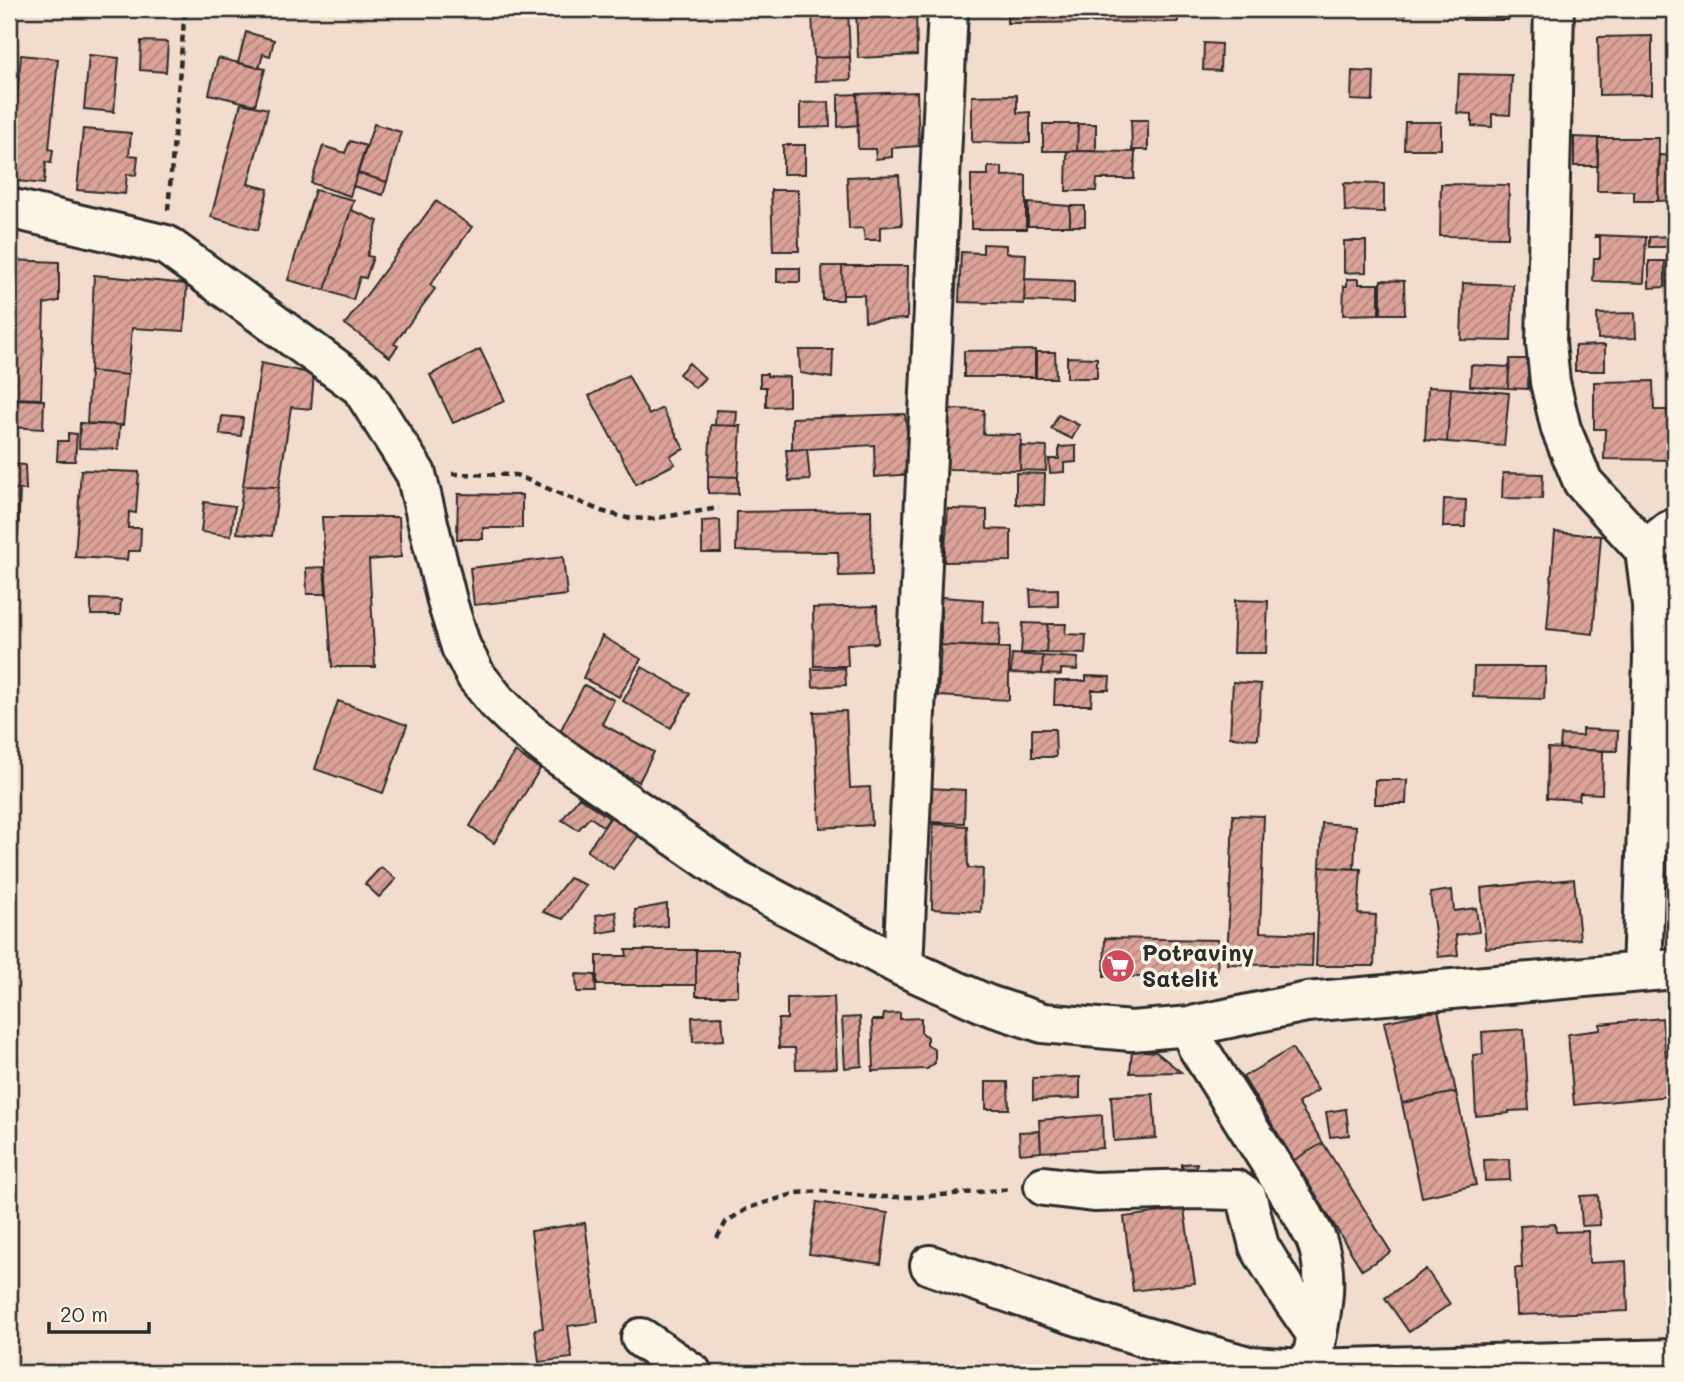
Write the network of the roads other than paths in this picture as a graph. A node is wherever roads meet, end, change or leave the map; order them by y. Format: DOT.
graph roads {
  1 [pos="948,9"];
  2 [pos="1554,9"];
  3 [pos="9,208"];
  4 [pos="1675,528"];
  5 [pos="1645,550"];
  6 [pos="903,967"];
  7 [pos="1658,970"];
  8 [pos="1191,1026"];
  9 [pos="1044,1186"];
  10 [pos="930,1265"];
  11 [pos="641,1338"];
  12 [pos="1312,1359"];
  13 [pos="1675,1359"];
  14 [pos="692,1373"];
  1 -- 6 [label="street"];
  2 -- 5 [label="street"];
  3 -- 6 [label="street"];
  4 -- 5 [label="street"];
  5 -- 7 [label="street"];
  6 -- 8 [label="street"];
  7 -- 8 [label="street"];
  8 -- 12 [label="street"];
  9 -- 12 [label="street"];
  10 -- 12 [label="street"];
  11 -- 14 [label="street"];
  12 -- 13 [label="street"];
}
